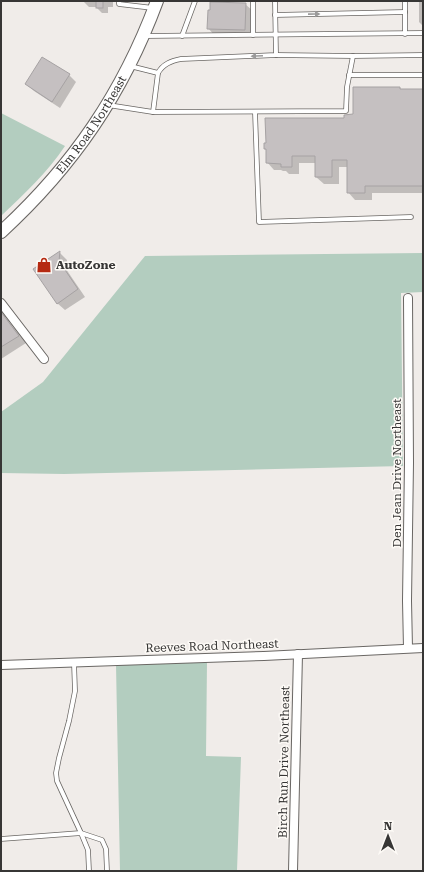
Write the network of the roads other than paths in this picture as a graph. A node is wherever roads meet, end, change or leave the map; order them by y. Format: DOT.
graph roads {
  1 [pos="195,1"];
  2 [pos="253,1"];
  3 [pos="275,1"];
  4 [pos="405,1"];
  5 [pos="119,3"];
  6 [pos="155,4"];
  7 [pos="405,12"];
  8 [pos="276,15"];
  9 [pos="405,34"];
  10 [pos="423,34"];
  11 [pos="253,35"];
  12 [pos="276,35"];
  13 [pos="143,36"];
  14 [pos="182,36"];
  15 [pos="276,55"];
  16 [pos="423,55"];
  17 [pos="353,56"];
  18 [pos="129,66"];
  19 [pos="158,74"];
  20 [pos="350,75"];
  21 [pos="423,75"];
  22 [pos="108,105"];
  23 [pos="153,112"];
  24 [pos="255,112"];
  25 [pos="411,217"];
  26 [pos="1,232"];
  27 [pos="408,298"];
  28 [pos="1,303"];
  29 [pos="44,359"];
  30 [pos="408,648"];
  31 [pos="423,648"];
  32 [pos="298,654"];
  33 [pos="74,662"];
  34 [pos="1,664"];
  35 [pos="81,833"];
  36 [pos="1,839"];
  37 [pos="88,871"];
  38 [pos="107,871"];
  39 [pos="293,871"];
  1 -- 14 [label="lane"];
  2 -- 11 [label="lane"];
  3 -- 8 [label="lane"];
  4 -- 7 [label="lane"];
  5 -- 6 [label="lane"];
  6 -- 13 [label="main road, Elm Road Northeast"];
  8 -- 7 [label="lane, one-way"];
  7 -- 9 [label="lane"];
  8 -- 12 [label="lane"];
  9 -- 10 [label="lane"];
  9 -- 12 [label="lane"];
  11 -- 12 [label="lane"];
  11 -- 14 [label="lane"];
  12 -- 15 [label="lane"];
  13 -- 14 [label="lane"];
  13 -- 18 [label="main road, Elm Road Northeast"];
  15 -- 17 [label="lane"];
  15 -- 19 [label="lane, one-way"];
  16 -- 17 [label="lane"];
  17 -- 20 [label="lane"];
  18 -- 19 [label="lane"];
  18 -- 22 [label="main road, Elm Road Northeast"];
  19 -- 23 [label="lane"];
  20 -- 21 [label="lane"];
  20 -- 24 [label="lane"];
  22 -- 23 [label="lane"];
  22 -- 26 [label="main road, Elm Road Northeast"];
  23 -- 24 [label="lane"];
  24 -- 25 [label="lane"];
  27 -- 30 [label="street, Den Jean Drive Northeast"];
  28 -- 29 [label="street"];
  30 -- 31 [label="street, Reeves Road Northeast"];
  30 -- 32 [label="street, Reeves Road Northeast"];
  32 -- 33 [label="street, Reeves Road Northeast"];
  32 -- 39 [label="street, Birch Run Drive Northeast"];
  33 -- 34 [label="street, Reeves Road Northeast"];
  33 -- 35 [label="lane"];
  35 -- 36 [label="lane"];
  35 -- 37 [label="lane"];
  35 -- 38 [label="lane"];
}
